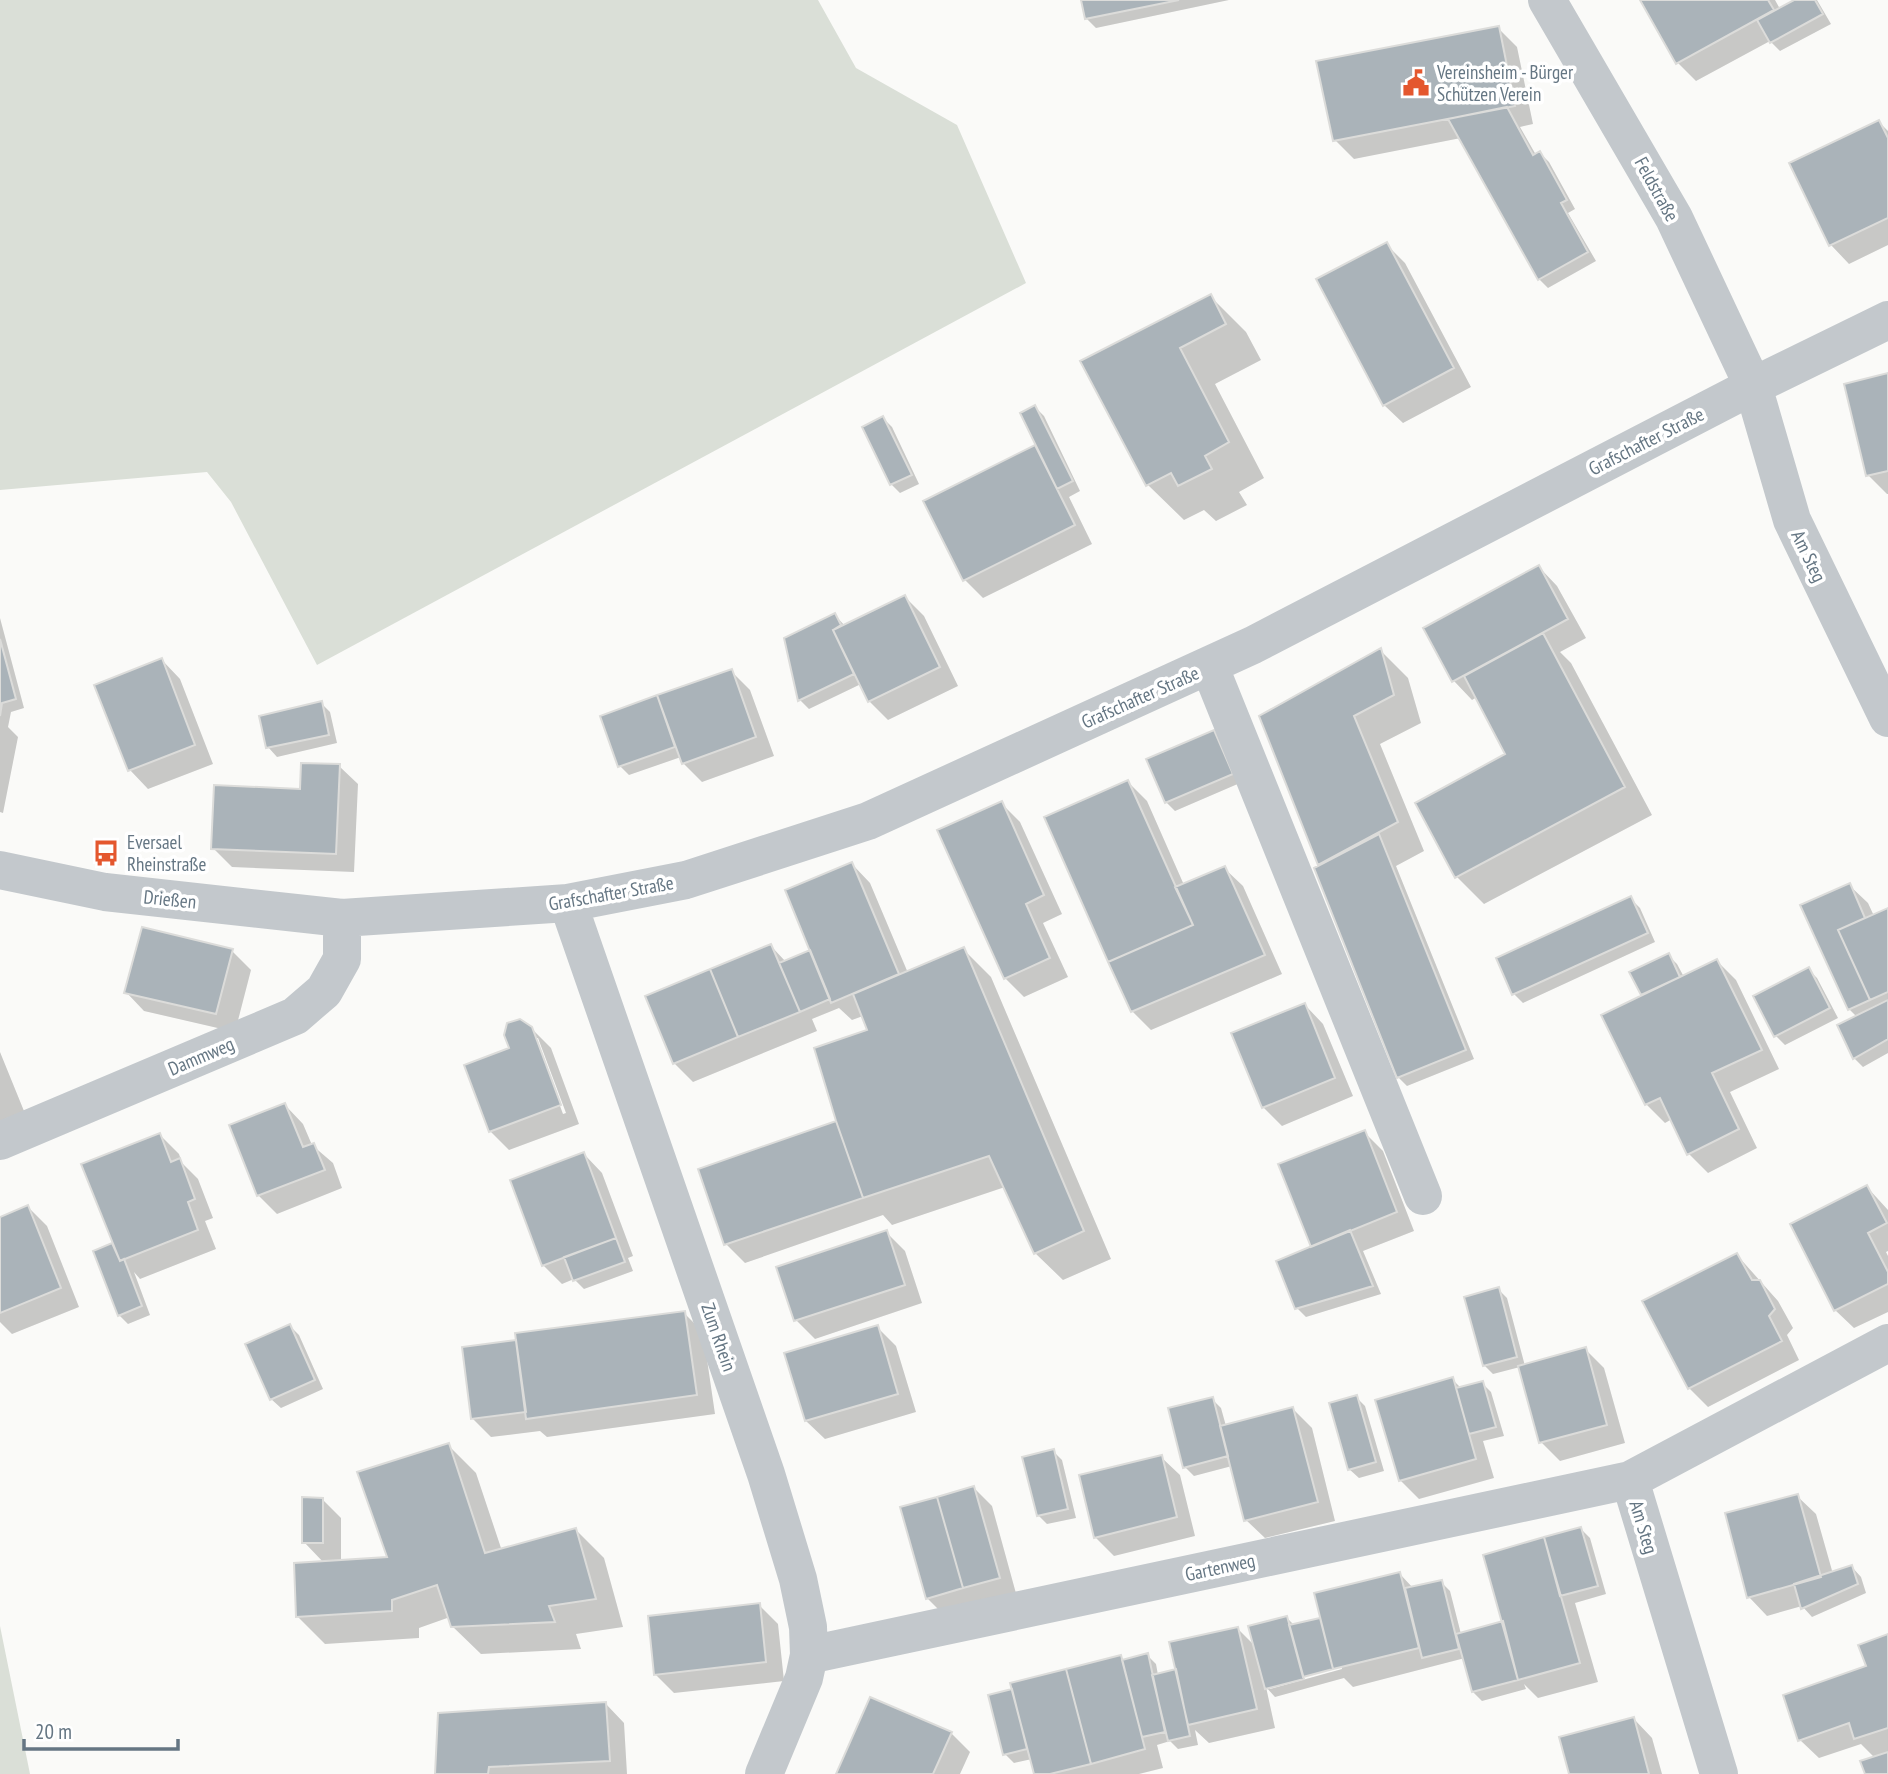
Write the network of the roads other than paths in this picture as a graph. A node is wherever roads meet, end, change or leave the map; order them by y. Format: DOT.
graph roads {
  1 [pos="1547,0"];
  2 [pos="1888,320"];
  3 [pos="1753,386"];
  4 [pos="1209,665"];
  5 [pos="1888,718"];
  6 [pos="0,870"];
  7 [pos="568,903"];
  8 [pos="342,918"];
  9 [pos="0,1141"];
  10 [pos="1423,1196"];
  11 [pos="1888,1343"];
  12 [pos="1630,1480"];
  13 [pos="809,1655"];
  14 [pos="764,1774"];
  15 [pos="1718,1774"];
  1 -- 3 [label="street, Feldstraße"];
  2 -- 3 [label="street, Grafschafter Straße"];
  3 -- 4 [label="street, Grafschafter Straße"];
  3 -- 5 [label="street, Am Steg"];
  4 -- 7 [label="street, Grafschafter Straße"];
  4 -- 10 [label="street"];
  6 -- 8 [label="street, Drießen"];
  7 -- 8 [label="street, Grafschafter Straße"];
  7 -- 13 [label="street, Zum Rhein"];
  8 -- 9 [label="street, Dammweg"];
  11 -- 12 [label="street, Am Steg"];
  12 -- 13 [label="street, Gartenweg"];
  12 -- 15 [label="street, Am Steg"];
  13 -- 14 [label="street, Zum Rhein"];
}
